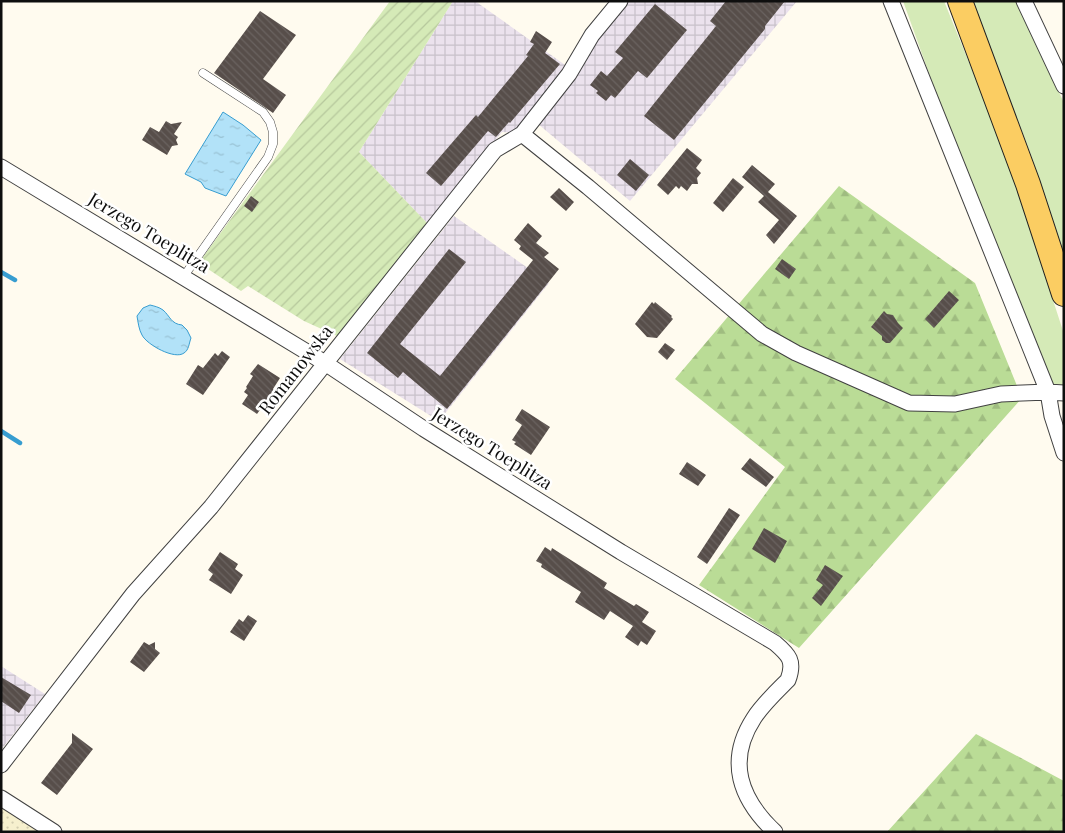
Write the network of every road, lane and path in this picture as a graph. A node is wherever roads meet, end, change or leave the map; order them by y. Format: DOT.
graph roads {
  1 [pos="620,1"];
  2 [pos="891,1"];
  3 [pos="960,1"];
  4 [pos="1024,1"];
  5 [pos="203,73"];
  6 [pos="1064,86"];
  7 [pos="522,134"];
  8 [pos="1,167"];
  9 [pos="184,276"];
  10 [pos="1064,294"];
  11 [pos="325,363"];
  12 [pos="1048,392"];
  13 [pos="1064,393"];
  14 [pos="1064,453"];
  15 [pos="1,765"];
  16 [pos="1,798"];
  17 [pos="54,832"];
  18 [pos="775,832"];
  1 -- 7 [label="street, Romanowska"];
  2 -- 12 [label="street"];
  3 -- 10 [label="main road"];
  4 -- 6 [label="street"];
  5 -- 9 [label="lane"];
  7 -- 11 [label="street, Romanowska"];
  7 -- 12 [label="street"];
  8 -- 9 [label="street, Jerzego Toeplitza"];
  9 -- 11 [label="street, Jerzego Toeplitza"];
  11 -- 15 [label="street, Romanowska"];
  11 -- 18 [label="street, Jerzego Toeplitza"];
  12 -- 13 [label="street"];
  12 -- 14 [label="street"];
  16 -- 17 [label="street"];
}
